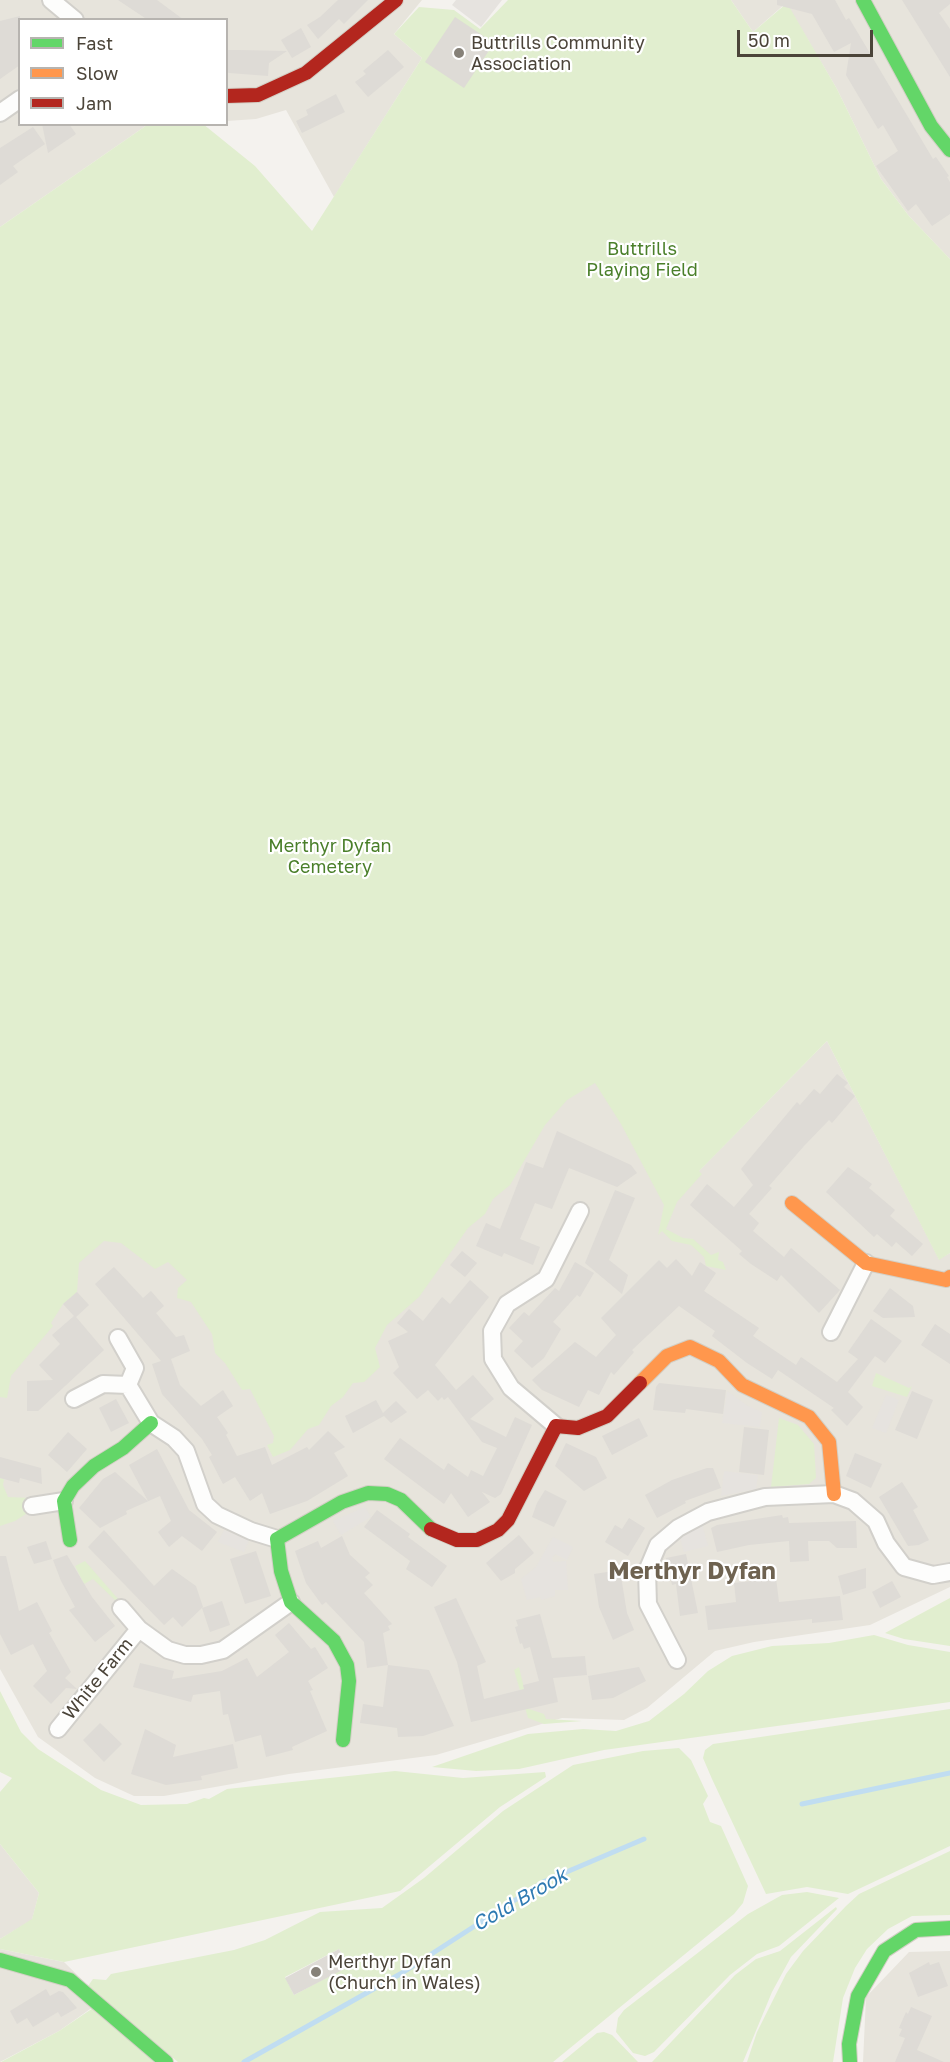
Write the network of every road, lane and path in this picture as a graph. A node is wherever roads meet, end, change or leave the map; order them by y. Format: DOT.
graph roads {
  1 [pos="51,0"];
  2 [pos="396,0"];
  3 [pos="863,0"];
  4 [pos="73,18"];
  5 [pos="228,96"];
  6 [pos="18,100"];
  7 [pos="0,113"];
  8 [pos="950,150"];
  9 [pos="792,1203"];
  10 [pos="580,1211"];
  11 [pos="866,1263"];
  12 [pos="948,1280"];
  13 [pos="831,1332"];
  14 [pos="118,1338"];
  15 [pos="128,1385"];
  16 [pos="74,1400"];
  17 [pos="151,1423"];
  18 [pos="556,1426"];
  19 [pos="834,1494"];
  20 [pos="64,1501"];
  21 [pos="33,1506"];
  22 [pos="277,1539"];
  23 [pos="70,1540"];
  24 [pos="950,1572"];
  25 [pos="291,1602"];
  26 [pos="121,1608"];
  27 [pos="139,1629"];
  28 [pos="677,1660"];
  29 [pos="58,1729"];
  30 [pos="343,1740"];
  31 [pos="950,1928"];
  32 [pos="0,1960"];
  33 [pos="166,2062"];
  34 [pos="850,2062"];
  1 -- 4 [label="street"];
  2 -- 5 [label="street"];
  3 -- 8 [label="street"];
  6 -- 7 [label="street"];
  9 -- 11 [label="street"];
  10 -- 18 [label="street"];
  11 -- 12 [label="street"];
  11 -- 13 [label="street"];
  14 -- 15 [label="street"];
  15 -- 16 [label="street"];
  15 -- 17 [label="street"];
  17 -- 20 [label="street"];
  17 -- 22 [label="street"];
  18 -- 19 [label="street"];
  18 -- 22 [label="street"];
  19 -- 24 [label="street"];
  19 -- 28 [label="street"];
  20 -- 21 [label="street"];
  20 -- 23 [label="street"];
  22 -- 25 [label="street"];
  25 -- 27 [label="street, White Farm"];
  25 -- 30 [label="street"];
  26 -- 27 [label="street, White Farm"];
  27 -- 29 [label="street, White Farm"];
  31 -- 34 [label="street"];
  32 -- 33 [label="street"];
}
